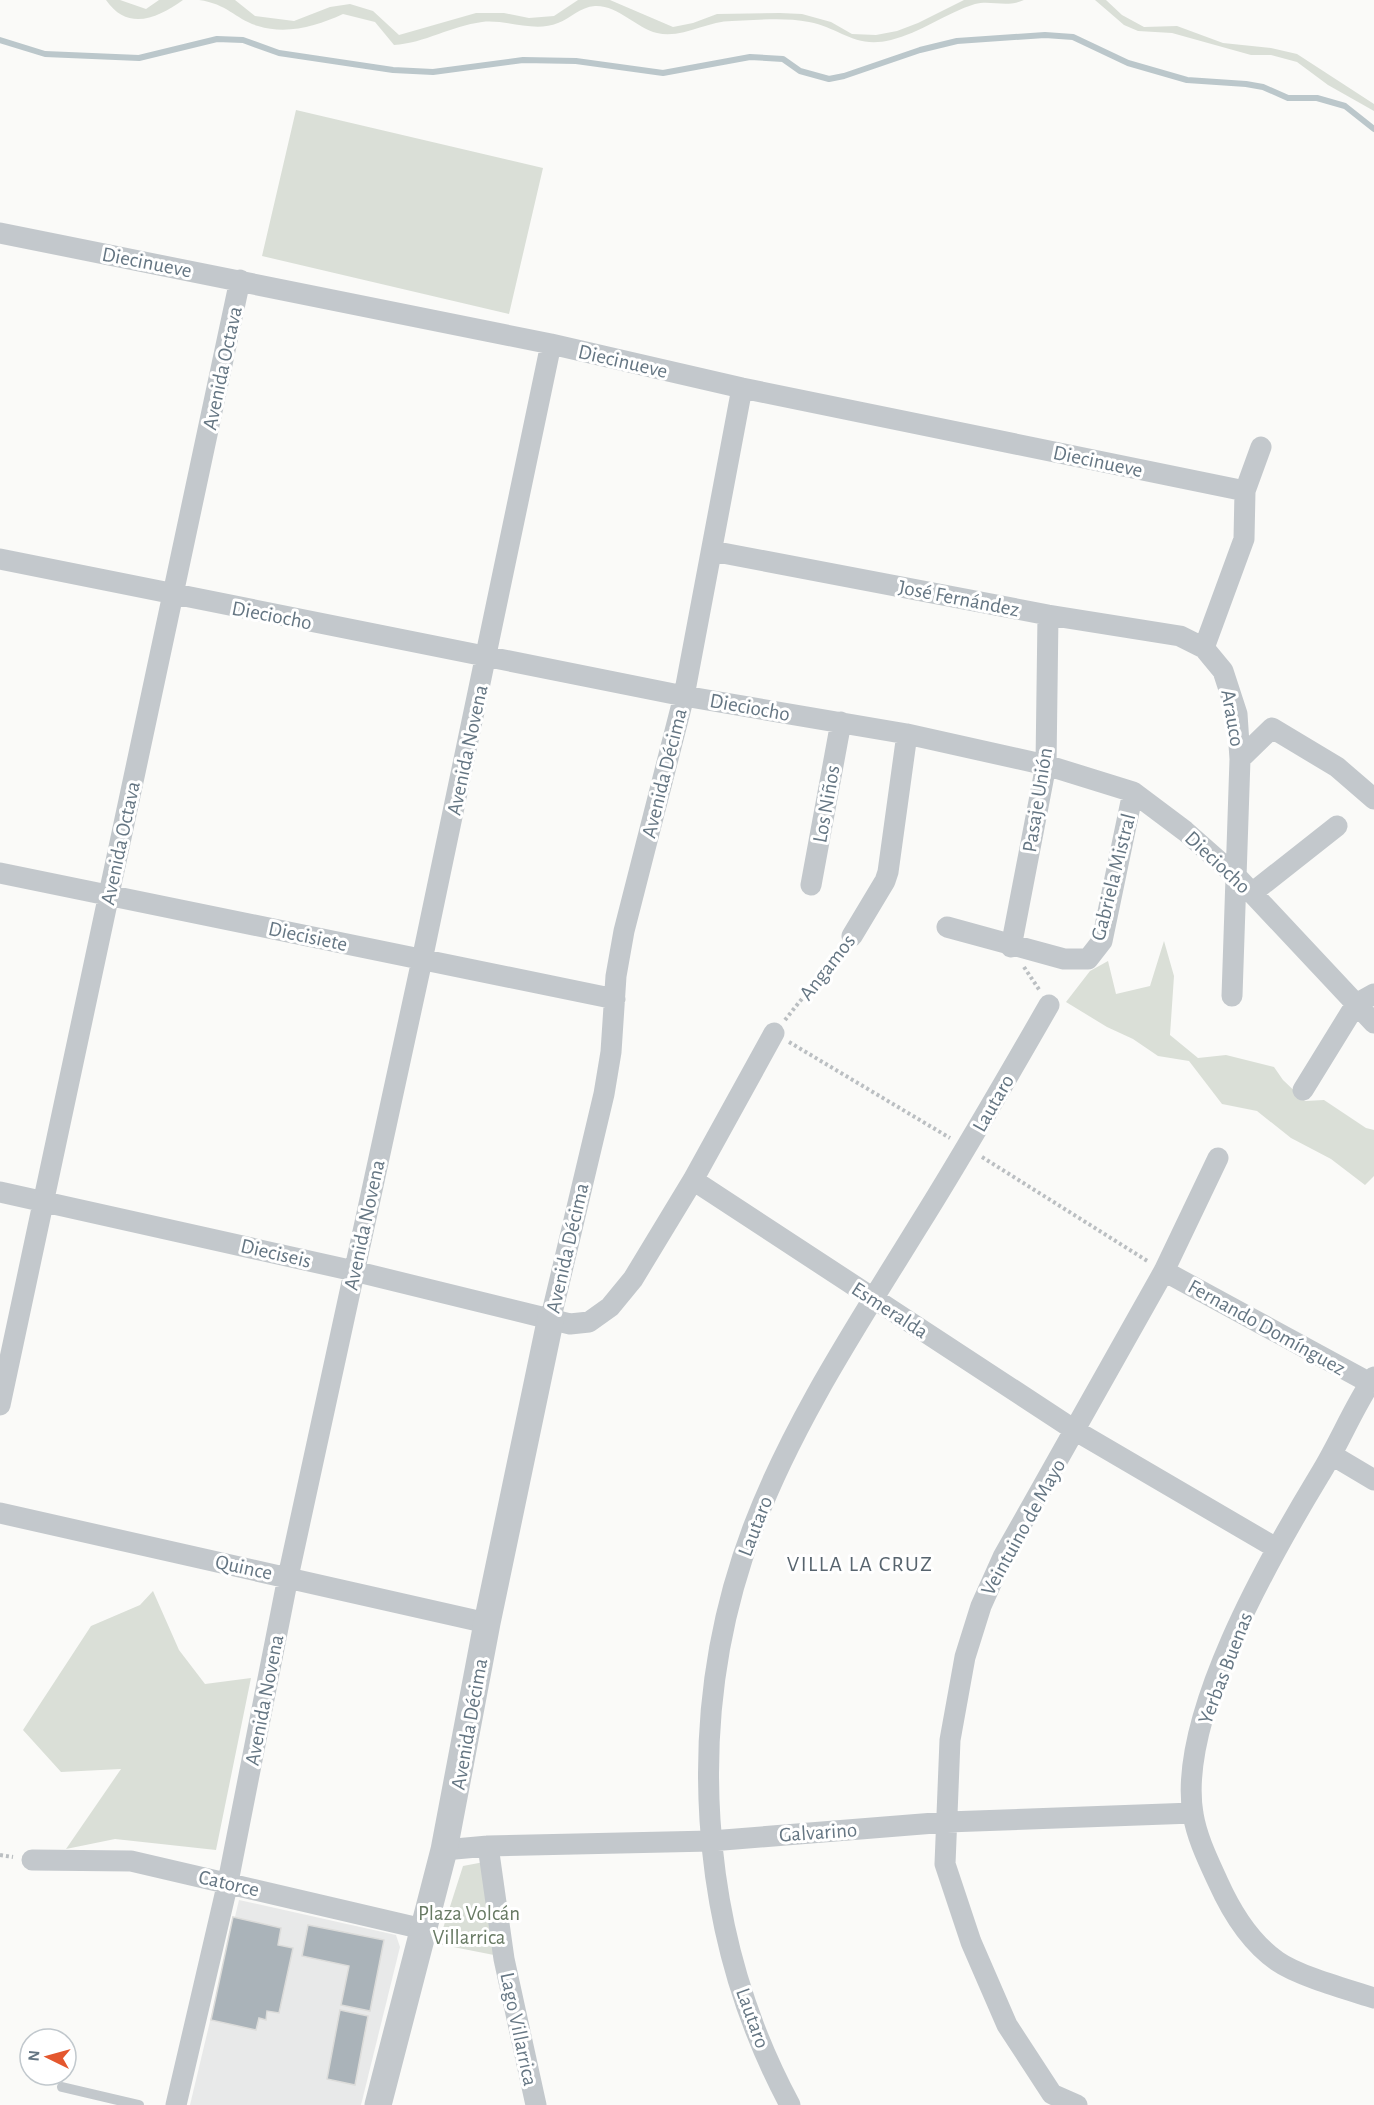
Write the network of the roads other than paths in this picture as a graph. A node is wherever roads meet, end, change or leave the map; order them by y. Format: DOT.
graph roads {
  1 [pos="0,232"];
  2 [pos="240,280"];
  3 [pos="551,344"];
  4 [pos="742,388"];
  5 [pos="1261,447"];
  6 [pos="1245,491"];
  7 [pos="712,551"];
  8 [pos="0,559"];
  9 [pos="173,596"];
  10 [pos="1048,615"];
  11 [pos="1204,648"];
  12 [pos="487,656"];
  13 [pos="684,696"];
  14 [pos="841,722"];
  15 [pos="907,734"];
  16 [pos="1240,759"];
  17 [pos="1046,765"];
  18 [pos="1133,792"];
  19 [pos="1374,800"];
  20 [pos="1337,826"];
  21 [pos="0,873"];
  22 [pos="1237,877"];
  23 [pos="811,885"];
  24 [pos="1252,893"];
  25 [pos="109,894"];
  26 [pos="947,927"];
  27 [pos="852,936"];
  28 [pos="1011,947"];
  29 [pos="422,960"];
  30 [pos="1232,996"];
  31 [pos="615,999"];
  32 [pos="1365,999"];
  33 [pos="1049,1005"];
  34 [pos="1374,1023"];
  35 [pos="774,1033"];
  36 [pos="1303,1090"];
  37 [pos="1218,1158"];
  38 [pos="693,1180"];
  39 [pos="0,1192"];
  40 [pos="44,1201"];
  41 [pos="354,1271"];
  42 [pos="1164,1271"];
  43 [pos="873,1299"];
  44 [pos="551,1317"];
  45 [pos="1372,1380"];
  46 [pos="0,1405"];
  47 [pos="1076,1431"];
  48 [pos="1332,1455"];
  49 [pos="1374,1480"];
  50 [pos="0,1513"];
  51 [pos="1276,1548"];
  52 [pos="288,1577"];
  53 [pos="487,1623"];
  54 [pos="1192,1813"];
  55 [pos="947,1822"];
  56 [pos="711,1840"];
  57 [pos="488,1846"];
  58 [pos="444,1850"];
  59 [pos="32,1860"];
  60 [pos="228,1882"];
  61 [pos="423,1929"];
  62 [pos="1374,1998"];
  63 [pos="66,2087"];
  64 [pos="139,2105"];
  65 [pos="176,2105"];
  66 [pos="378,2105"];
  67 [pos="536,2105"];
  68 [pos="790,2105"];
  69 [pos="1077,2105"];
  1 -- 2 [label="street, Diecinueve"];
  2 -- 3 [label="street, Diecinueve"];
  2 -- 9 [label="street, Avenida Octava"];
  3 -- 4 [label="street, Diecinueve"];
  3 -- 12 [label="street, Avenida Novena"];
  4 -- 6 [label="street, Diecinueve"];
  4 -- 7 [label="street, Avenida Décima"];
  5 -- 6 [label="street"];
  6 -- 11 [label="street"];
  7 -- 10 [label="street, José Fernández"];
  7 -- 13 [label="street, Avenida Décima"];
  8 -- 9 [label="street, Dieciocho"];
  9 -- 12 [label="street, Dieciocho"];
  9 -- 25 [label="street, Avenida Octava"];
  10 -- 11 [label="street, José Fernández"];
  10 -- 17 [label="street, Pasaje Unión"];
  11 -- 16 [label="street, Arauco"];
  12 -- 13 [label="street, Dieciocho"];
  12 -- 29 [label="street, Avenida Novena"];
  13 -- 14 [label="street, Dieciocho"];
  13 -- 31 [label="street, Avenida Décima"];
  14 -- 15 [label="street, Dieciocho"];
  14 -- 23 [label="street, Los Niños"];
  15 -- 17 [label="street, Dieciocho"];
  15 -- 27 [label="street, Angamos"];
  16 -- 19 [label="street"];
  16 -- 22 [label="street, Arauco"];
  17 -- 18 [label="street, Dieciocho"];
  17 -- 28 [label="street, Pasaje Unión"];
  18 -- 22 [label="street, Dieciocho"];
  18 -- 28 [label="street, Gabriela Mistral"];
  20 -- 24 [label="street"];
  21 -- 25 [label="street, Diecisiete"];
  22 -- 24 [label="street, Dieciocho"];
  22 -- 30 [label="street, Arauco"];
  24 -- 32 [label="street, Dieciocho"];
  25 -- 29 [label="street, Diecisiete"];
  25 -- 40 [label="street, Avenida Octava"];
  26 -- 28 [label="street, Gabriela Mistral"];
  29 -- 31 [label="street, Diecisiete"];
  29 -- 41 [label="street, Avenida Novena"];
  31 -- 44 [label="street, Avenida Décima"];
  32 -- 34 [label="street, Dieciocho"];
  32 -- 36 [label="street"];
  33 -- 43 [label="street, Lautaro"];
  35 -- 38 [label="street"];
  37 -- 42 [label="street, Veintuino de Mayo"];
  38 -- 43 [label="street, Esmeralda"];
  38 -- 44 [label="street"];
  39 -- 40 [label="street, Dieciseis"];
  40 -- 41 [label="street, Dieciseis"];
  40 -- 46 [label="street, Avenida Octava"];
  41 -- 44 [label="street, Dieciseis"];
  41 -- 52 [label="street, Avenida Novena"];
  42 -- 45 [label="street, Fernando Domínguez"];
  42 -- 47 [label="street, Veintuino de Mayo"];
  43 -- 47 [label="street, Esmeralda"];
  43 -- 56 [label="street, Lautaro"];
  44 -- 53 [label="street, Avenida Décima"];
  45 -- 48 [label="street, Yerbas Buenas"];
  47 -- 51 [label="street, Esmeralda"];
  47 -- 55 [label="street, Veintuino de Mayo"];
  48 -- 49 [label="street"];
  48 -- 51 [label="street, Yerbas Buenas"];
  50 -- 52 [label="street, Quince"];
  51 -- 54 [label="street, Yerbas Buenas"];
  52 -- 53 [label="street, Quince"];
  52 -- 60 [label="street, Avenida Novena"];
  53 -- 58 [label="street, Avenida Décima"];
  54 -- 55 [label="street, Galvarino"];
  54 -- 62 [label="street, Yerbas Buenas"];
  55 -- 56 [label="street, Galvarino"];
  55 -- 69 [label="street, Veintuino de Mayo"];
  56 -- 57 [label="street, Galvarino"];
  56 -- 68 [label="street, Lautaro"];
  57 -- 58 [label="street, Galvarino"];
  57 -- 67 [label="street, Lago Villarrica"];
  58 -- 61 [label="street, Avenida Décima"];
  59 -- 60 [label="street, Catorce"];
  60 -- 61 [label="street, Catorce"];
  60 -- 65 [label="street, Avenida Novena"];
  61 -- 66 [label="street, Avenida Décima"];
  63 -- 64 [label="lane"];
}
